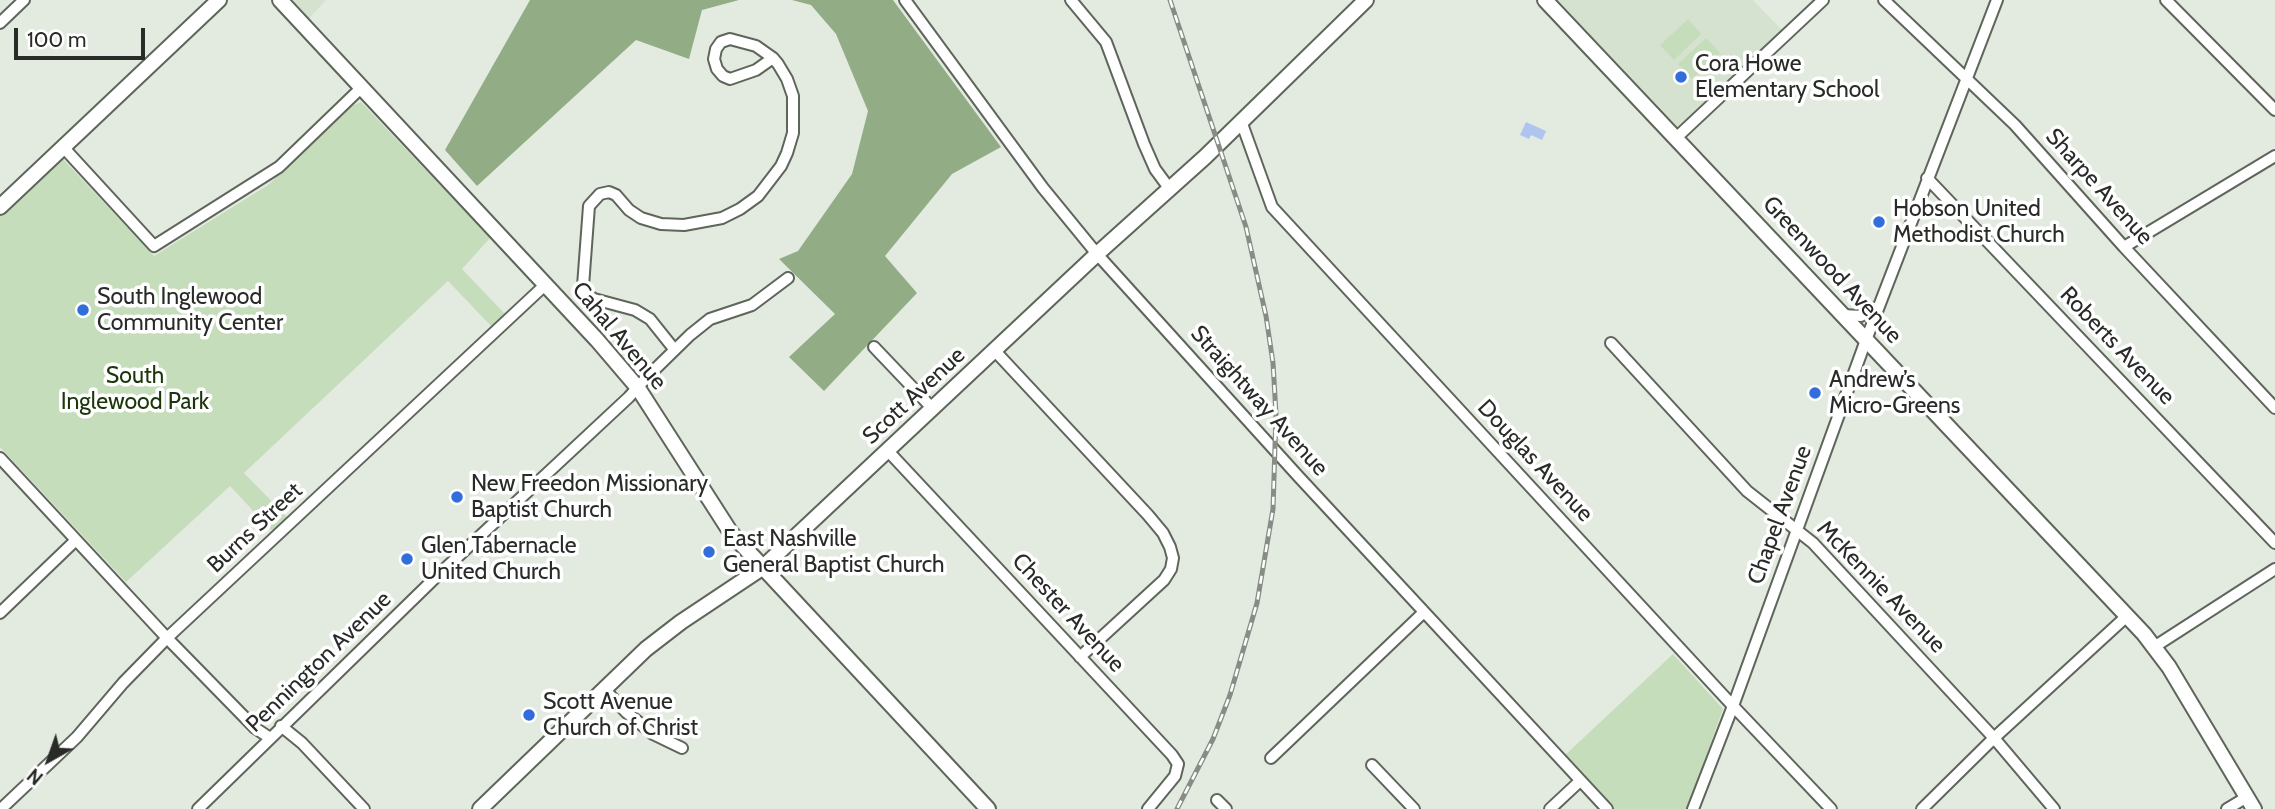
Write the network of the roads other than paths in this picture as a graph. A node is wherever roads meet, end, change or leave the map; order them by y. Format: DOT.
graph roads {
  1 [pos="24,0"];
  2 [pos="219,0"];
  3 [pos="280,0"];
  4 [pos="905,0"];
  5 [pos="1071,0"];
  6 [pos="1366,0"];
  7 [pos="1545,0"];
  8 [pos="1823,0"];
  9 [pos="1884,0"];
  10 [pos="1997,0"];
  11 [pos="2166,0"];
  12 [pos="0,23"];
  13 [pos="773,58"];
  14 [pos="1965,79"];
  15 [pos="362,88"];
  16 [pos="2275,110"];
  17 [pos="1241,121"];
  18 [pos="1676,138"];
  19 [pos="64,148"];
  20 [pos="2275,156"];
  21 [pos="1927,178"];
  22 [pos="1169,188"];
  23 [pos="0,207"];
  24 [pos="2124,247"];
  25 [pos="1097,254"];
  26 [pos="788,278"];
  27 [pos="545,285"];
  28 [pos="1879,306"];
  29 [pos="1842,315"];
  30 [pos="1866,340"];
  31 [pos="1611,343"];
  32 [pos="874,347"];
  33 [pos="674,349"];
  34 [pos="995,351"];
  35 [pos="638,388"];
  36 [pos="2275,408"];
  37 [pos="933,409"];
  38 [pos="888,451"];
  39 [pos="0,458"];
  40 [pos="1797,529"];
  41 [pos="76,540"];
  42 [pos="2275,544"];
  43 [pos="762,568"];
  44 [pos="2275,569"];
  45 [pos="1424,612"];
  46 [pos="0,613"];
  47 [pos="2128,615"];
  48 [pos="167,638"];
  49 [pos="2154,647"];
  50 [pos="1080,657"];
  51 [pos="605,690"];
  52 [pos="1733,706"];
  53 [pos="281,726"];
  54 [pos="270,738"];
  55 [pos="1994,738"];
  56 [pos="682,748"];
  57 [pos="1271,758"];
  58 [pos="1372,765"];
  59 [pos="1580,781"];
  60 [pos="1217,800"];
  61 [pos="2251,803"];
  62 [pos="1,809"];
  63 [pos="198,809"];
  64 [pos="364,809"];
  65 [pos="481,809"];
  66 [pos="988,809"];
  67 [pos="1148,809"];
  68 [pos="1226,809"];
  69 [pos="1414,809"];
  70 [pos="1550,809"];
  71 [pos="1606,809"];
  72 [pos="1693,809"];
  73 [pos="1832,809"];
  74 [pos="1922,809"];
  75 [pos="2054,809"];
  76 [pos="2227,809"];
  1 -- 12 [label="street"];
  2 -- 19 [label="street"];
  3 -- 15 [label="street, Cahal Avenue"];
  4 -- 25 [label="street, Straightway Avenue"];
  5 -- 22 [label="street"];
  6 -- 17 [label="street, Scott Avenue"];
  7 -- 18 [label="street, Greenwood Avenue"];
  8 -- 18 [label="street"];
  9 -- 14 [label="street, Sharpe Avenue"];
  10 -- 14 [label="street, Chapel Avenue"];
  11 -- 16 [label="street"];
  13 -- 13 [label="street"];
  13 -- 33 [label="street"];
  14 -- 21 [label="street, Chapel Avenue"];
  14 -- 24 [label="street, Sharpe Avenue"];
  15 -- 19 [label="street"];
  15 -- 27 [label="street, Cahal Avenue"];
  17 -- 22 [label="street, Scott Avenue"];
  17 -- 52 [label="street, Douglas Avenue"];
  18 -- 29 [label="street, Greenwood Avenue"];
  19 -- 23 [label="street"];
  20 -- 24 [label="street"];
  21 -- 28 [label="street, Chapel Avenue"];
  21 -- 42 [label="street, Roberts Avenue"];
  22 -- 25 [label="street, Scott Avenue"];
  24 -- 36 [label="street, Sharpe Avenue"];
  25 -- 34 [label="street, Scott Avenue"];
  25 -- 45 [label="street, Straightway Avenue"];
  26 -- 33 [label="street, Pennington Avenue"];
  27 -- 35 [label="street, Cahal Avenue"];
  27 -- 48 [label="street, Burns Street"];
  28 -- 29 [label="street"];
  28 -- 30 [label="street, Chapel Avenue"];
  29 -- 30 [label="street, Greenwood Avenue"];
  30 -- 40 [label="street, Chapel Avenue"];
  30 -- 47 [label="street, Greenwood Avenue"];
  31 -- 40 [label="street, McKennie Avenue"];
  32 -- 37 [label="street"];
  33 -- 35 [label="street, Pennington Avenue"];
  34 -- 37 [label="street, Scott Avenue"];
  34 -- 50 [label="street"];
  35 -- 43 [label="street, Cahal Avenue"];
  35 -- 53 [label="street, Pennington Avenue"];
  37 -- 38 [label="street, Scott Avenue"];
  38 -- 43 [label="street, Scott Avenue"];
  38 -- 50 [label="street, Chester Avenue"];
  39 -- 41 [label="street"];
  40 -- 52 [label="street, Chapel Avenue"];
  40 -- 55 [label="street, McKennie Avenue"];
  41 -- 46 [label="street"];
  41 -- 48 [label="street"];
  43 -- 51 [label="street, Scott Avenue"];
  43 -- 66 [label="street, Cahal Avenue"];
  44 -- 49 [label="street"];
  45 -- 57 [label="street"];
  45 -- 59 [label="street, Straightway Avenue"];
  47 -- 49 [label="street, Greenwood Avenue"];
  47 -- 55 [label="street"];
  48 -- 54 [label="street"];
  48 -- 62 [label="street, Burns Street"];
  49 -- 61 [label="street, Greenwood Avenue"];
  50 -- 67 [label="street, Chester Avenue"];
  51 -- 56 [label="street"];
  51 -- 65 [label="street, Scott Avenue"];
  52 -- 72 [label="street, Chapel Avenue"];
  52 -- 73 [label="street, Douglas Avenue"];
  53 -- 54 [label="street, Pennington Avenue"];
  53 -- 64 [label="street"];
  54 -- 63 [label="street, Pennington Avenue"];
  55 -- 74 [label="street"];
  55 -- 75 [label="street, McKennie Avenue"];
  58 -- 69 [label="street"];
  59 -- 70 [label="street"];
  59 -- 71 [label="street, Straightway Avenue"];
  60 -- 68 [label="street"];
  61 -- 76 [label="street"];
}
